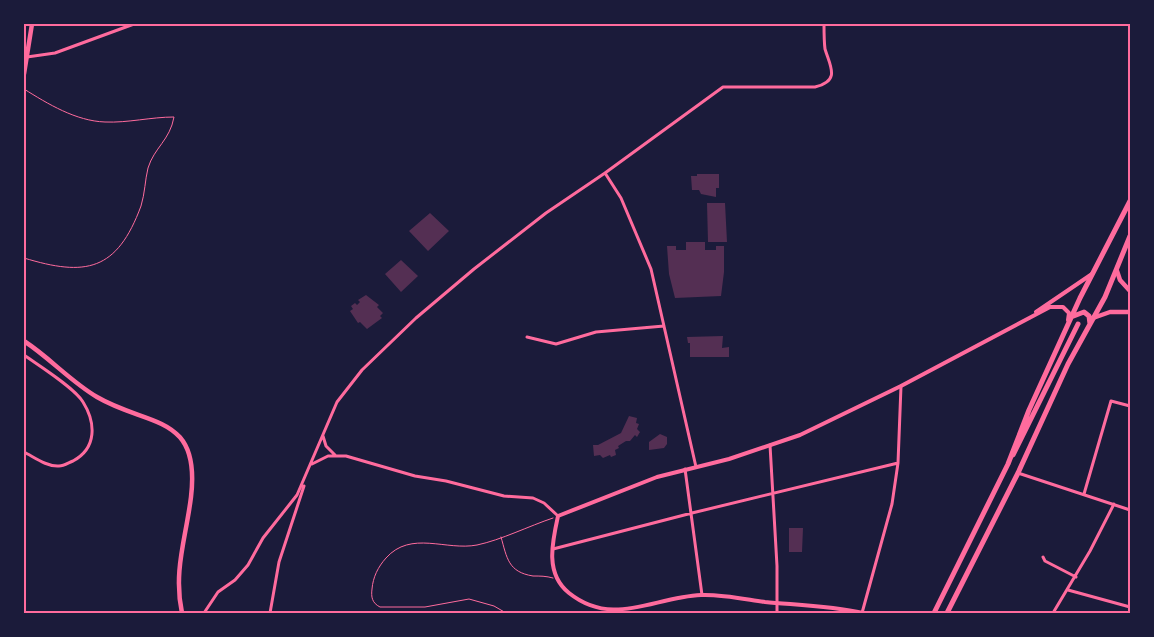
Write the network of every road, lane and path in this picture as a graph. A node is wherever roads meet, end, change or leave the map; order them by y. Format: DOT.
graph roads {
  1 [pos="32,24"];
  2 [pos="134,24"];
  3 [pos="824,24"];
  4 [pos="26,57"];
  5 [pos="24,68"];
  6 [pos="24,74"];
  7 [pos="24,90"];
  8 [pos="605,173"];
  9 [pos="1130,201"];
  10 [pos="1129,240"];
  11 [pos="24,258"];
  12 [pos="1117,271"];
  13 [pos="1092,274"];
  14 [pos="1130,291"];
  15 [pos="1130,313"];
  16 [pos="1071,318"];
  17 [pos="1093,318"];
  18 [pos="1078,324"];
  19 [pos="1067,325"];
  20 [pos="1090,325"];
  21 [pos="664,326"];
  22 [pos="1014,328"];
  23 [pos="527,337"];
  24 [pos="24,342"];
  25 [pos="24,355"];
  26 [pos="901,386"];
  27 [pos="1130,406"];
  28 [pos="323,436"];
  29 [pos="770,445"];
  30 [pos="24,452"];
  31 [pos="336,455"];
  32 [pos="898,463"];
  33 [pos="1008,464"];
  34 [pos="311,465"];
  35 [pos="696,467"];
  36 [pos="685,470"];
  37 [pos="1018,473"];
  38 [pos="1084,494"];
  39 [pos="773,495"];
  40 [pos="1114,504"];
  41 [pos="1130,510"];
  42 [pos="692,512"];
  43 [pos="558,516"];
  44 [pos="501,536"];
  45 [pos="553,549"];
  46 [pos="1043,557"];
  47 [pos="1076,577"];
  48 [pos="557,580"];
  49 [pos="1068,590"];
  50 [pos="702,594"];
  51 [pos="778,603"];
  52 [pos="1130,607"];
  53 [pos="820,608"];
  54 [pos="182,613"];
  55 [pos="204,613"];
  56 [pos="270,613"];
  57 [pos="506,613"];
  58 [pos="777,613"];
  59 [pos="820,613"];
  60 [pos="863,613"];
  61 [pos="934,613"];
  62 [pos="947,613"];
  63 [pos="1053,613"];
  1 -- 4 [label="main road"];
  2 -- 4 [label="street"];
  3 -- 8 [label="street"];
  4 -- 5 [label="main road"];
  5 -- 6 [label="main road"];
  7 -- 11 [label="path"];
  8 -- 21 [label="street"];
  8 -- 28 [label="street"];
  9 -- 13 [label="main road"];
  10 -- 12 [label="main road"];
  12 -- 14 [label="main road"];
  12 -- 17 [label="main road"];
  13 -- 16 [label="main road"];
  13 -- 22 [label="street"];
  15 -- 17 [label="main road"];
  16 -- 19 [label="main road"];
  16 -- 20 [label="main road"];
  17 -- 20 [label="main road"];
  18 -- 33 [label="main road"];
  19 -- 22 [label="street"];
  19 -- 33 [label="main road"];
  20 -- 37 [label="main road"];
  21 -- 23 [label="street"];
  21 -- 35 [label="street"];
  22 -- 26 [label="street"];
  24 -- 54 [label="main road"];
  25 -- 30 [label="street"];
  26 -- 29 [label="street"];
  26 -- 32 [label="street"];
  27 -- 38 [label="street"];
  28 -- 31 [label="street"];
  28 -- 34 [label="street"];
  29 -- 35 [label="street"];
  29 -- 39 [label="street"];
  31 -- 34 [label="street"];
  31 -- 43 [label="street"];
  32 -- 39 [label="street"];
  32 -- 60 [label="street"];
  33 -- 61 [label="main road"];
  34 -- 55 [label="street"];
  34 -- 56 [label="street"];
  35 -- 36 [label="street"];
  36 -- 42 [label="street"];
  36 -- 43 [label="street"];
  37 -- 38 [label="street"];
  37 -- 62 [label="main road"];
  38 -- 40 [label="street"];
  39 -- 42 [label="street"];
  39 -- 51 [label="street"];
  40 -- 41 [label="street"];
  40 -- 47 [label="street"];
  42 -- 45 [label="street"];
  42 -- 50 [label="street"];
  43 -- 44 [label="path"];
  43 -- 45 [label="street"];
  44 -- 48 [label="path"];
  44 -- 57 [label="path"];
  45 -- 48 [label="street"];
  46 -- 47 [label="street"];
  47 -- 49 [label="street"];
  48 -- 50 [label="street"];
  49 -- 52 [label="street"];
  49 -- 63 [label="street"];
  50 -- 51 [label="street"];
  51 -- 53 [label="street"];
  51 -- 58 [label="street"];
  53 -- 59 [label="street"];
  53 -- 60 [label="street"];
}
